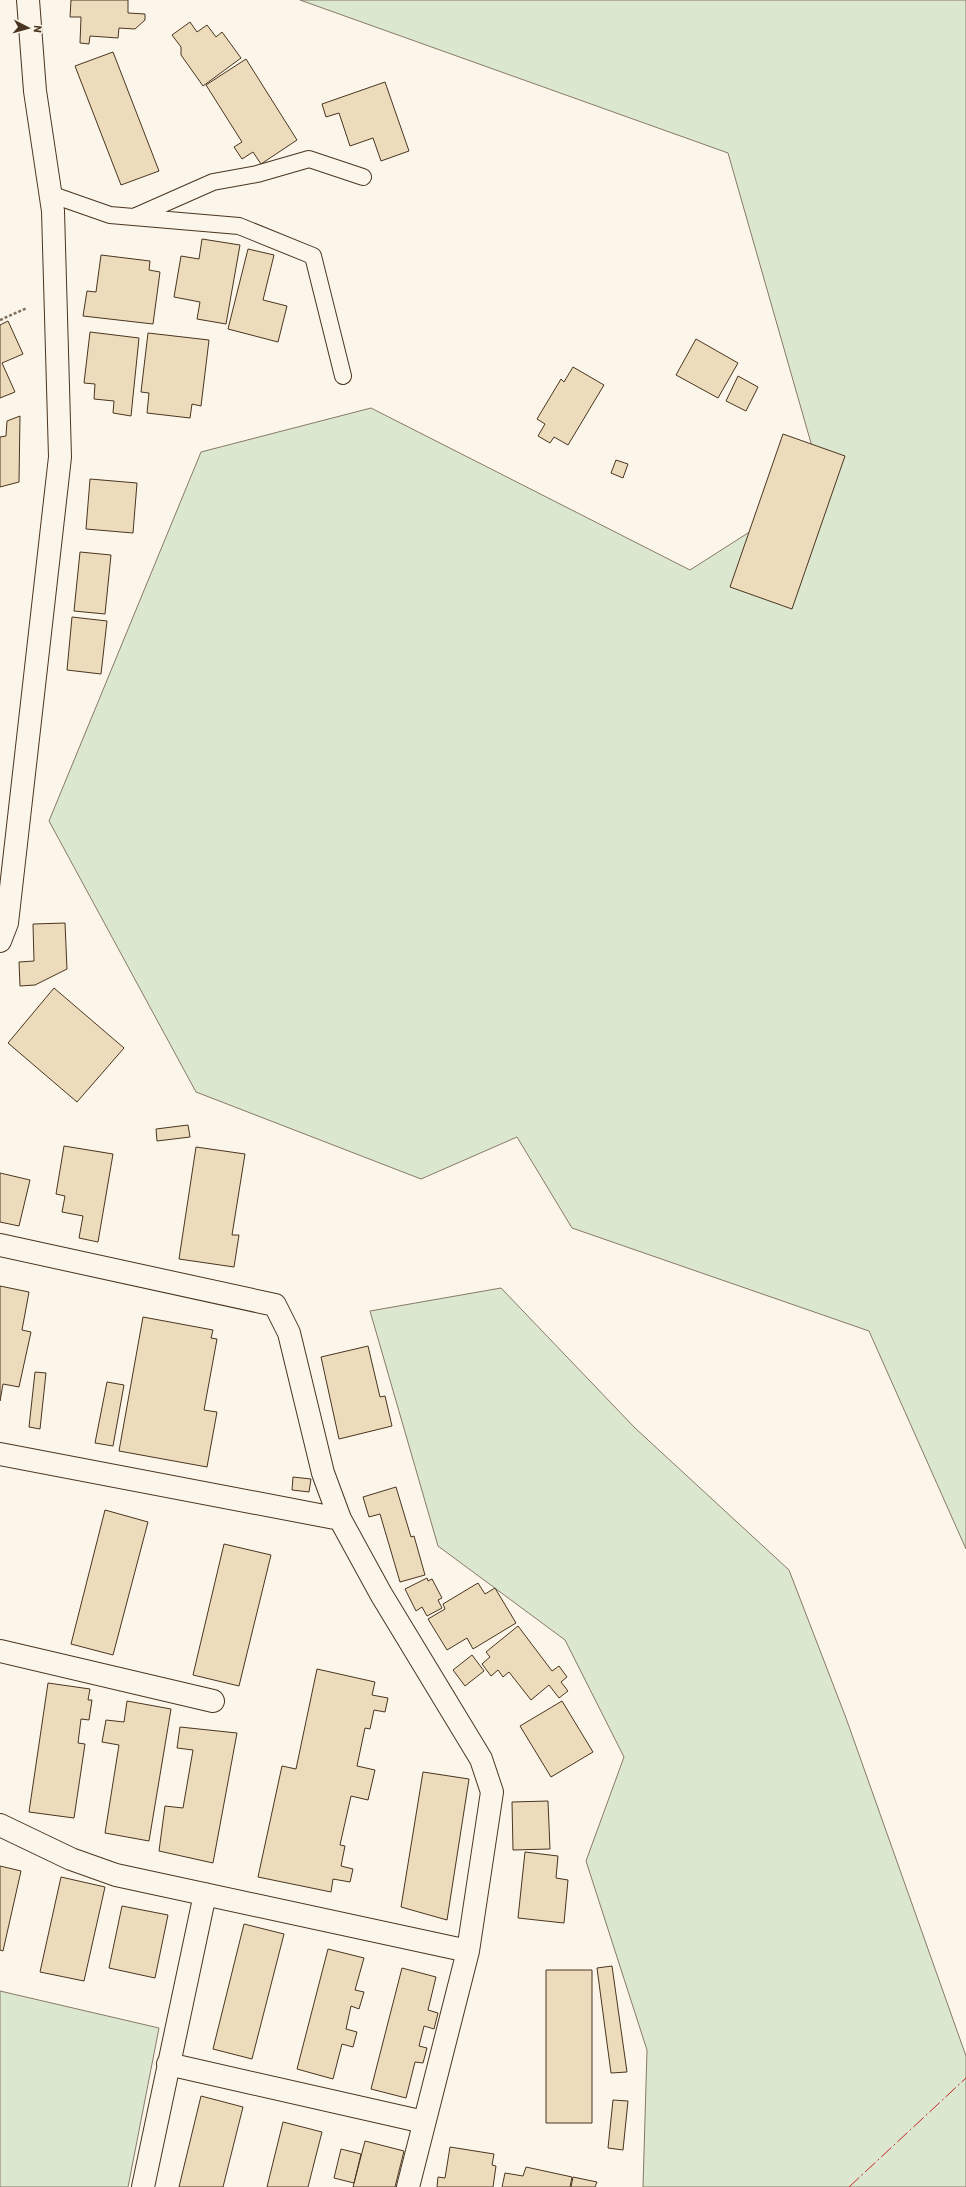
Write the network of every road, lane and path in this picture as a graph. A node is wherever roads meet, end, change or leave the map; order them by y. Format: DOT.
graph roads {
  1 [pos="28,0"];
  2 [pos="363,176"];
  3 [pos="50,194"];
  4 [pos="134,217"];
  5 [pos="27,307"];
  6 [pos="0,320"];
  7 [pos="343,376"];
  8 [pos="0,941"];
  9 [pos="0,1245"];
  10 [pos="0,1454"];
  11 [pos="340,1519"];
  12 [pos="0,1650"];
  13 [pos="213,1701"];
  14 [pos="0,1824"];
  15 [pos="205,1894"];
  16 [pos="468,1951"];
  17 [pos="168,2064"];
  18 [pos="424,2122"];
  19 [pos="143,2187"];
  20 [pos="408,2187"];
  1 -- 3 [label="street"];
  2 -- 4 [label="lane"];
  3 -- 4 [label="lane"];
  3 -- 8 [label="street"];
  4 -- 7 [label="lane"];
  5 -- 6 [label="path"];
  9 -- 11 [label="street"];
  10 -- 11 [label="street"];
  11 -- 16 [label="street"];
  12 -- 13 [label="street"];
  14 -- 15 [label="street"];
  15 -- 16 [label="street"];
  15 -- 17 [label="street"];
  16 -- 18 [label="street"];
  17 -- 18 [label="street"];
  17 -- 19 [label="street"];
  18 -- 20 [label="street"];
}
